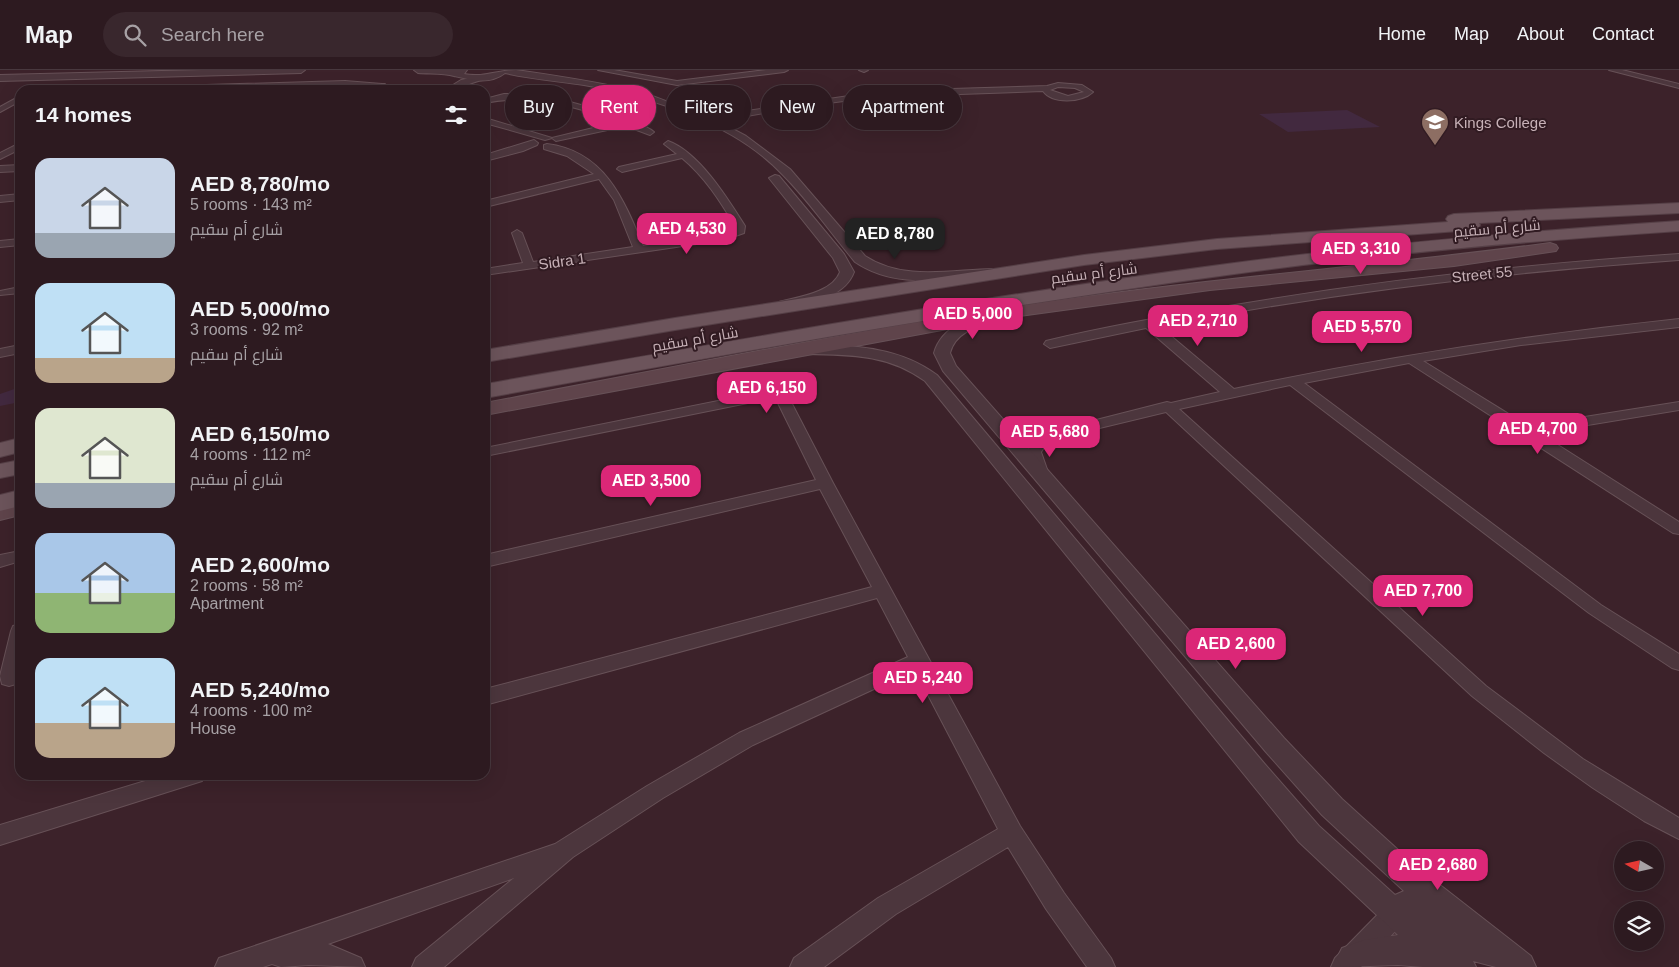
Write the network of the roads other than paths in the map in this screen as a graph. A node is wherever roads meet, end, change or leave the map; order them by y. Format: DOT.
graph roads {
  1 [pos="200,70"];
  2 [pos="301,70"];
  3 [pos="418,70"];
  4 [pos="503,70"];
  5 [pos="602,70"];
  6 [pos="784,70"];
  7 [pos="1613,70"];
  8 [pos="1643,70"];
  9 [pos="665,72"];
  10 [pos="461,73"];
  11 [pos="491,76"];
  12 [pos="0,77"];
  13 [pos="1070,77"];
  14 [pos="479,78"];
  15 [pos="1679,79"];
  16 [pos="653,80"];
  17 [pos="297,84"];
  18 [pos="265,85"];
  19 [pos="376,85"];
  20 [pos="449,85"];
  21 [pos="458,85"];
  22 [pos="1679,86"];
  23 [pos="990,89"];
  24 [pos="1048,90"];
  25 [pos="490,100"];
  26 [pos="15,101"];
  27 [pos="666,103"];
  28 [pos="582,108"];
  29 [pos="0,110"];
  30 [pos="666,110"];
  31 [pos="751,114"];
  32 [pos="751,114"];
  33 [pos="490,122"];
  34 [pos="599,130"];
  35 [pos="645,130"];
  36 [pos="716,130"];
  37 [pos="722,130"];
  38 [pos="735,130"];
  39 [pos="650,132"];
  40 [pos="743,139"];
  41 [pos="548,142"];
  42 [pos="668,144"];
  43 [pos="15,148"];
  44 [pos="684,154"];
  45 [pos="0,156"];
  46 [pos="490,157"];
  47 [pos="15,168"];
  48 [pos="0,169"];
  49 [pos="622,169"];
  50 [pos="602,175"];
  51 [pos="15,197"];
  52 [pos="0,198"];
  53 [pos="490,203"];
  54 [pos="1679,208"];
  55 [pos="1679,215"];
  56 [pos="1531,225"];
  57 [pos="1679,226"];
  58 [pos="517,233"];
  59 [pos="1679,240"];
  60 [pos="15,242"];
  61 [pos="0,244"];
  62 [pos="1217,244"];
  63 [pos="1550,248"];
  64 [pos="639,249"];
  65 [pos="1679,257"];
  66 [pos="1660,258"];
  67 [pos="529,265"];
  68 [pos="1679,268"];
  69 [pos="490,271"];
  70 [pos="1206,272"];
  71 [pos="992,273"];
  72 [pos="15,291"];
  73 [pos="4,293"];
  74 [pos="874,307"];
  75 [pos="770,310"];
  76 [pos="1000,314"];
  77 [pos="1148,323"];
  78 [pos="1679,323"];
  79 [pos="1050,344"];
  80 [pos="805,349"];
  81 [pos="15,350"];
  82 [pos="0,353"];
  83 [pos="490,357"];
  84 [pos="490,357"];
  85 [pos="1412,358"];
  86 [pos="490,375"];
  87 [pos="944,378"];
  88 [pos="1292,380"];
  89 [pos="490,390"];
  90 [pos="1229,392"];
  91 [pos="1167,406"];
  92 [pos="1679,406"];
  93 [pos="490,408"];
  94 [pos="1528,431"];
  95 [pos="1004,432"];
  96 [pos="1053,435"];
  97 [pos="15,444"];
  98 [pos="0,446"];
  99 [pos="15,446"];
  100 [pos="0,450"];
  101 [pos="490,451"];
  102 [pos="15,468"];
  103 [pos="0,471"];
  104 [pos="1041,476"];
  105 [pos="825,482"];
  106 [pos="15,484"];
  107 [pos="0,487"];
  108 [pos="15,499"];
  109 [pos="0,503"];
  110 [pos="15,509"];
  111 [pos="0,513"];
  112 [pos="1676,525"];
  113 [pos="15,557"];
  114 [pos="490,560"];
  115 [pos="0,561"];
  116 [pos="883,590"];
  117 [pos="15,655"];
  118 [pos="919,660"];
  119 [pos="1679,663"];
  120 [pos="10,679"];
  121 [pos="490,696"];
  122 [pos="165,780"];
  123 [pos="1679,829"];
  124 [pos="1012,833"];
  125 [pos="0,836"];
  126 [pos="564,850"];
  127 [pos="1395,914"];
  128 [pos="1509,958"];
  129 [pos="238,963"];
  130 [pos="1348,963"];
  131 [pos="1455,963"];
  132 [pos="352,967"];
  133 [pos="425,967"];
  134 [pos="803,967"];
  135 [pos="1102,967"];
  1 -- 12 [label="street"];
  2 -- 12 [label="street"];
  3 -- 10 [label="street"];
  4 -- 11 [label="street"];
  4 -- 27 [label="street"];
  5 -- 16 [label="street"];
  6 -- 16 [label="street"];
  7 -- 22 [label="street"];
  8 -- 15 [label="street"];
  9 -- 16 [label="street"];
  10 -- 14 [label="street"];
  10 -- 20 [label="street"];
  11 -- 14 [label="street"];
  11 -- 30 [label="street"];
  13 -- 23 [label="street"];
  14 -- 21 [label="street"];
  17 -- 18 [label="street"];
  17 -- 19 [label="street"];
  23 -- 24 [label="street"];
  23 -- 31 [label="street"];
  24 -- 32 [label="street"];
  25 -- 28 [label="street"];
  26 -- 29 [label="street"];
  33 -- 41 [label="street"];
  34 -- 41 [label="street"];
  35 -- 39 [label="street"];
  36 -- 75 [label="street"];
  37 -- 40 [label="street"];
  38 -- 40 [label="street"];
  40 -- 71 [label="street"];
  41 -- 46 [label="street"];
  41 -- 50 [label="street"];
  42 -- 44 [label="street, Sidra 1"];
  43 -- 45 [label="street"];
  44 -- 49 [label="street"];
  44 -- 64 [label="street, Sidra 1"];
  47 -- 48 [label="street"];
  50 -- 53 [label="street"];
  50 -- 64 [label="street"];
  51 -- 52 [label="street"];
  54 -- 62 [label="main road, شارع أم سقيم"];
  55 -- 56 [label="main road, شارع أم سقيم"];
  56 -- 62 [label="main road"];
  56 -- 74 [label="main road, شارع أم سقيم"];
  57 -- 70 [label="main road, شارع أم سقيم"];
  58 -- 67 [label="street"];
  59 -- 63 [label="main road, شارع أم سقيم"];
  60 -- 61 [label="street"];
  62 -- 71 [label="main road"];
  63 -- 70 [label="main road, شارع أم سقيم"];
  63 -- 76 [label="main road"];
  64 -- 67 [label="street, Sidra 1"];
  65 -- 66 [label="street, Street 55"];
  66 -- 68 [label="street"];
  66 -- 77 [label="street, Street 55"];
  67 -- 69 [label="street, Sidra 1"];
  70 -- 89 [label="main road, شارع أم سقيم"];
  71 -- 75 [label="main road"];
  72 -- 73 [label="street"];
  74 -- 83 [label="main road"];
  74 -- 86 [label="main road, شارع أم سقيم"];
  75 -- 84 [label="main road"];
  76 -- 80 [label="main road"];
  76 -- 87 [label="street"];
  77 -- 79 [label="street, Street 55"];
  77 -- 90 [label="street"];
  78 -- 85 [label="street"];
  80 -- 87 [label="street"];
  80 -- 93 [label="main road"];
  81 -- 82 [label="street"];
  85 -- 88 [label="street"];
  85 -- 94 [label="street"];
  87 -- 95 [label="street"];
  87 -- 127 [label="street"];
  88 -- 90 [label="street"];
  88 -- 119 [label="street"];
  90 -- 91 [label="street"];
  91 -- 96 [label="street"];
  91 -- 123 [label="street"];
  92 -- 94 [label="street"];
  94 -- 112 [label="street"];
  95 -- 96 [label="street"];
  95 -- 104 [label="street"];
  96 -- 104 [label="street"];
  97 -- 98 [label="main road"];
  99 -- 100 [label="main road"];
  101 -- 105 [label="street"];
  102 -- 103 [label="main road"];
  104 -- 128 [label="street"];
  105 -- 114 [label="street"];
  105 -- 116 [label="street"];
  106 -- 107 [label="main road"];
  108 -- 109 [label="main road"];
  110 -- 111 [label="main road"];
  113 -- 115 [label="street"];
  116 -- 118 [label="street"];
  116 -- 121 [label="street"];
  117 -- 120 [label="street"];
  118 -- 124 [label="street"];
  118 -- 126 [label="street"];
  122 -- 125 [label="street"];
  124 -- 134 [label="street"];
  124 -- 135 [label="street"];
  126 -- 129 [label="street"];
  126 -- 133 [label="street"];
  127 -- 128 [label="street"];
  127 -- 130 [label="street"];
  127 -- 131 [label="street"];
  129 -- 132 [label="street"];
  130 -- 131 [label="street"];
}
